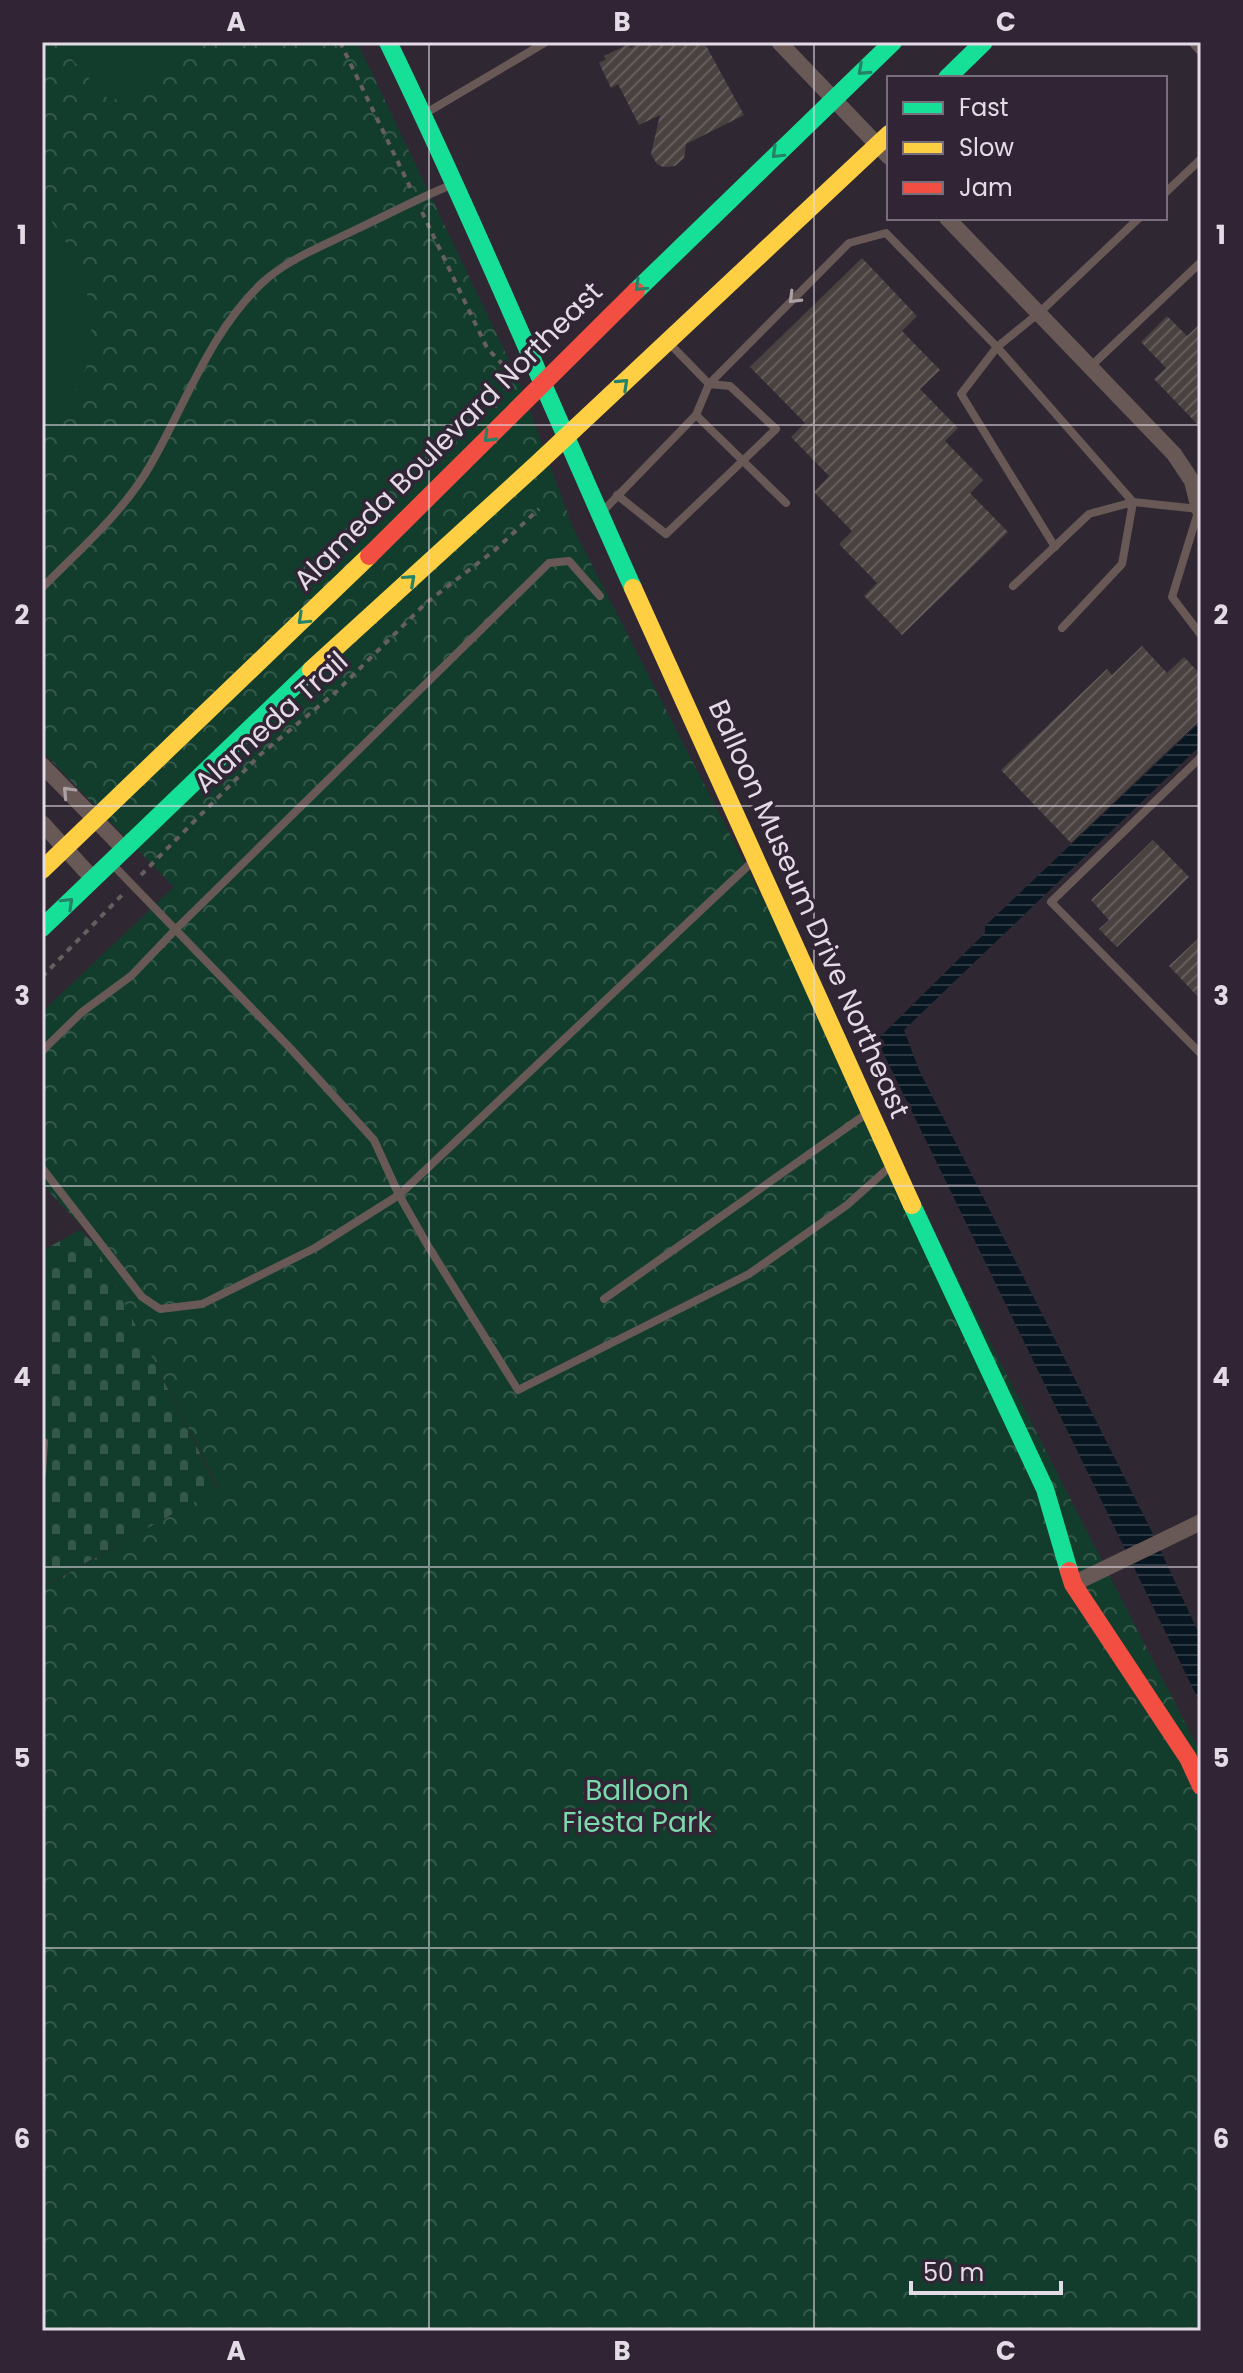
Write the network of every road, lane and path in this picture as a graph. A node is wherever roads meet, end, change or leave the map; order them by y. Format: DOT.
graph roads {
  1 [pos="388,42"];
  2 [pos="546,42"];
  3 [pos="779,42"];
  4 [pos="893,42"];
  5 [pos="984,42"];
  6 [pos="1192,42"];
  7 [pos="1201,52"];
  8 [pos="949,76"];
  9 [pos="833,98"];
  10 [pos="423,115"];
  11 [pos="885,145"];
  12 [pos="1201,159"];
  13 [pos="456,183"];
  14 [pos="1167,191"];
  15 [pos="949,220"];
  16 [pos="1137,220"];
  17 [pos="1201,262"];
  18 [pos="1039,313"];
  19 [pos="668,341"];
  20 [pos="997,347"];
  21 [pos="1090,367"];
  22 [pos="543,381"];
  23 [pos="709,384"];
  24 [pos="696,415"];
  25 [pos="566,437"];
  26 [pos="743,460"];
  27 [pos="1196,477"];
  28 [pos="617,495"];
  29 [pos="1133,502"];
  30 [pos="786,503"];
  31 [pos="539,509"];
  32 [pos="1199,509"];
  33 [pos="599,516"];
  34 [pos="1055,547"];
  35 [pos="1013,586"];
  36 [pos="42,588"];
  37 [pos="600,596"];
  38 [pos="1062,628"];
  39 [pos="1201,635"];
  40 [pos="1201,757"];
  41 [pos="42,765"];
  42 [pos="95,819"];
  43 [pos="42,823"];
  44 [pos="65,848"];
  45 [pos="117,856"];
  46 [pos="756,859"];
  47 [pos="42,870"];
  48 [pos="93,879"];
  49 [pos="132,884"];
  50 [pos="42,928"];
  51 [pos="176,929"];
  52 [pos="42,977"];
  53 [pos="42,1051"];
  54 [pos="1201,1054"];
  55 [pos="870,1111"];
  56 [pos="894,1163"];
  57 [pos="42,1168"];
  58 [pos="399,1195"];
  59 [pos="604,1299"];
  60 [pos="44,1442"];
  61 [pos="42,1473"];
  62 [pos="1201,1522"];
  63 [pos="1073,1584"];
  64 [pos="1201,1786"];
  1 -- 10 [label="main road, Balloon Museum Drive Northeast"];
  2 -- 10 [label="lane"];
  3 -- 9 [label="street"];
  4 -- 9 [label="main road, Alameda Boulevard Northeast, one-way"];
  5 -- 8 [label="main road"];
  6 -- 7 [label="lane"];
  9 -- 11 [label="street"];
  9 -- 22 [label="main road, Alameda Boulevard Northeast, one-way"];
  10 -- 13 [label="main road, Balloon Museum Drive Northeast"];
  11 -- 19 [label="main road"];
  12 -- 14 [label="lane"];
  13 -- 22 [label="main road, Balloon Museum Drive Northeast"];
  13 -- 36 [label="lane"];
  15 -- 18 [label="street"];
  16 -- 18 [label="lane"];
  17 -- 21 [label="lane"];
  18 -- 20 [label="lane"];
  18 -- 21 [label="street"];
  19 -- 23 [label="lane"];
  25 -- 19 [label="main road, one-way"];
  20 -- 23 [label="lane, one-way"];
  20 -- 29 [label="lane"];
  20 -- 34 [label="lane"];
  21 -- 27 [label="street"];
  22 -- 25 [label="main road, Balloon Museum Drive Northeast"];
  22 -- 42 [label="main road, Alameda Boulevard Northeast, one-way"];
  23 -- 24 [label="lane"];
  23 -- 26 [label="lane"];
  24 -- 26 [label="lane"];
  24 -- 28 [label="lane"];
  25 -- 33 [label="main road, Balloon Museum Drive Northeast"];
  45 -- 25 [label="main road, one-way"];
  26 -- 28 [label="lane"];
  26 -- 30 [label="lane"];
  27 -- 32 [label="street"];
  28 -- 33 [label="lane"];
  29 -- 32 [label="lane"];
  29 -- 34 [label="lane"];
  29 -- 38 [label="lane"];
  31 -- 49 [label="path, Alameda Trail"];
  32 -- 39 [label="lane"];
  33 -- 46 [label="main road, Balloon Museum Drive Northeast"];
  34 -- 35 [label="lane"];
  37 -- 51 [label="lane"];
  40 -- 54 [label="lane"];
  42 -- 41 [label="street, one-way"];
  42 -- 44 [label="main road, Alameda Boulevard Northeast"];
  42 -- 45 [label="street"];
  43 -- 44 [label="street"];
  44 -- 47 [label="main road, Alameda Boulevard Northeast"];
  44 -- 48 [label="street"];
  45 -- 48 [label="main road"];
  45 -- 49 [label="lane"];
  46 -- 55 [label="main road, Balloon Museum Drive Northeast"];
  46 -- 58 [label="lane"];
  50 -- 48 [label="main road, one-way"];
  49 -- 51 [label="lane"];
  49 -- 52 [label="path, Alameda Trail"];
  51 -- 53 [label="lane"];
  51 -- 58 [label="lane"];
  55 -- 56 [label="main road, Balloon Museum Drive Northeast"];
  55 -- 59 [label="lane"];
  56 -- 58 [label="lane"];
  56 -- 63 [label="main road, Balloon Museum Drive Northeast"];
  57 -- 58 [label="lane"];
  60 -- 61 [label="lane"];
  62 -- 63 [label="street"];
  63 -- 64 [label="main road, Balloon Museum Drive Northeast"];
}
